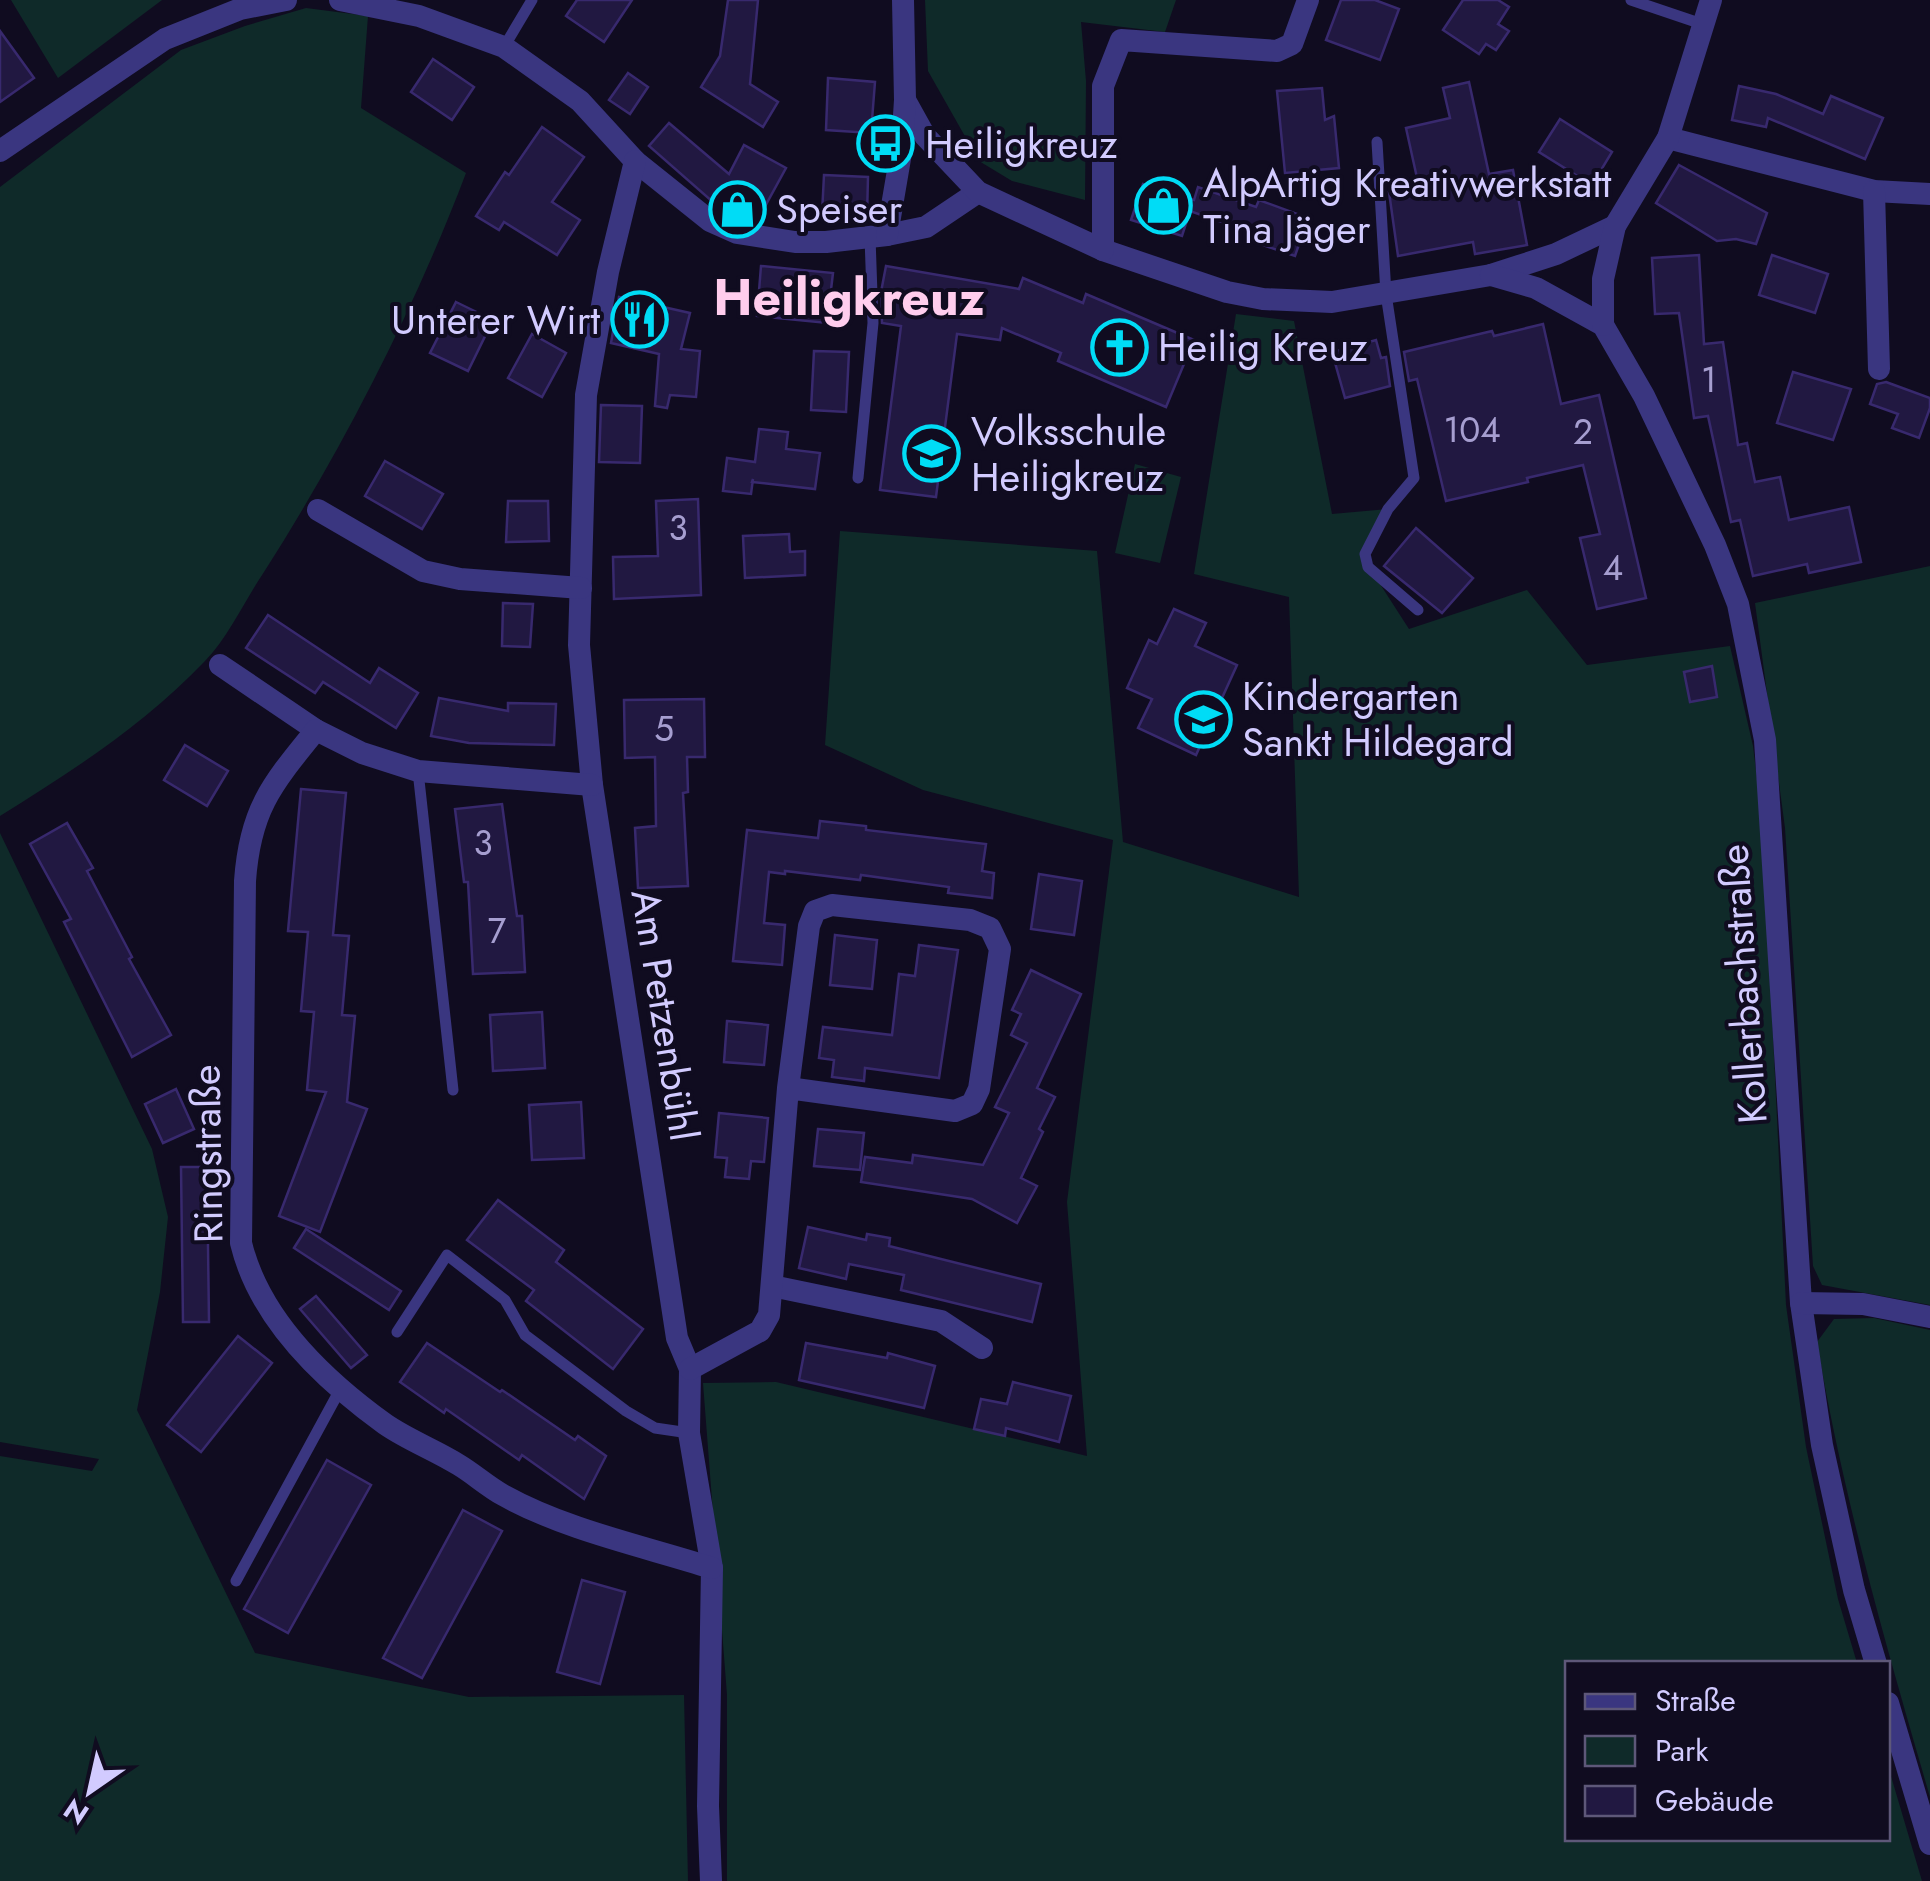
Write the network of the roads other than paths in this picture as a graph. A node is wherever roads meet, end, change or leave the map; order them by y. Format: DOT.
graph roads {
  1 [pos="286,0"];
  2 [pos="340,0"];
  3 [pos="532,0"];
  4 [pos="904,0"];
  5 [pos="1308,0"];
  6 [pos="1631,0"];
  7 [pos="1711,0"];
  8 [pos="1702,24"];
  9 [pos="504,47"];
  10 [pos="905,100"];
  11 [pos="1668,138"];
  12 [pos="1378,142"];
  13 [pos="0,151"];
  14 [pos="635,160"];
  15 [pos="1874,191"];
  16 [pos="978,192"];
  17 [pos="1930,194"];
  18 [pos="1615,226"];
  19 [pos="879,236"];
  20 [pos="1103,250"];
  21 [pos="1491,275"];
  22 [pos="1386,294"];
  23 [pos="1603,325"];
  24 [pos="1879,368"];
  25 [pos="858,478"];
  26 [pos="318,510"];
  27 [pos="582,588"];
  28 [pos="1418,610"];
  29 [pos="220,666"];
  30 [pos="316,730"];
  31 [pos="418,771"];
  32 [pos="592,785"];
  33 [pos="788,1088"];
  34 [pos="454,1090"];
  35 [pos="772,1286"];
  36 [pos="1801,1304"];
  37 [pos="1930,1318"];
  38 [pos="397,1332"];
  39 [pos="982,1348"];
  40 [pos="690,1368"];
  41 [pos="342,1386"];
  42 [pos="689,1433"];
  43 [pos="712,1568"];
  44 [pos="236,1581"];
  45 [pos="1875,1661"];
  46 [pos="1890,1710"];
  47 [pos="1930,1844"];
  48 [pos="711,1881"];
  1 -- 13 [label="street"];
  2 -- 9 [label="street"];
  3 -- 9 [label="lane"];
  4 -- 10 [label="street"];
  5 -- 20 [label="street"];
  6 -- 8 [label="lane"];
  7 -- 8 [label="street"];
  8 -- 11 [label="street"];
  9 -- 14 [label="street"];
  10 -- 16 [label="street"];
  10 -- 19 [label="street"];
  11 -- 15 [label="street"];
  11 -- 18 [label="street"];
  12 -- 22 [label="lane"];
  14 -- 19 [label="street"];
  14 -- 27 [label="street, Am Petzenbühl"];
  15 -- 17 [label="street"];
  15 -- 24 [label="street"];
  16 -- 19 [label="street"];
  16 -- 20 [label="street"];
  18 -- 21 [label="street"];
  18 -- 23 [label="street"];
  19 -- 25 [label="lane"];
  20 -- 22 [label="street"];
  21 -- 22 [label="street"];
  21 -- 23 [label="street"];
  22 -- 28 [label="lane"];
  23 -- 36 [label="street, Kollerbachstraße"];
  26 -- 27 [label="street"];
  27 -- 32 [label="street, Am Petzenbühl"];
  29 -- 30 [label="street"];
  30 -- 31 [label="street"];
  30 -- 41 [label="street, Ringstraße"];
  31 -- 32 [label="street"];
  31 -- 34 [label="lane"];
  32 -- 40 [label="street, Am Petzenbühl"];
  33 -- 33 [label="street"];
  33 -- 35 [label="street"];
  35 -- 39 [label="street"];
  35 -- 40 [label="street"];
  36 -- 37 [label="street"];
  36 -- 45 [label="street, Kollerbachstraße"];
  38 -- 42 [label="lane"];
  40 -- 42 [label="street, Am Petzenbühl"];
  41 -- 43 [label="street, Ringstraße"];
  41 -- 44 [label="lane"];
  42 -- 43 [label="street, Am Petzenbühl"];
  43 -- 48 [label="street, Am Petzenbühl"];
  46 -- 47 [label="street"];
}
